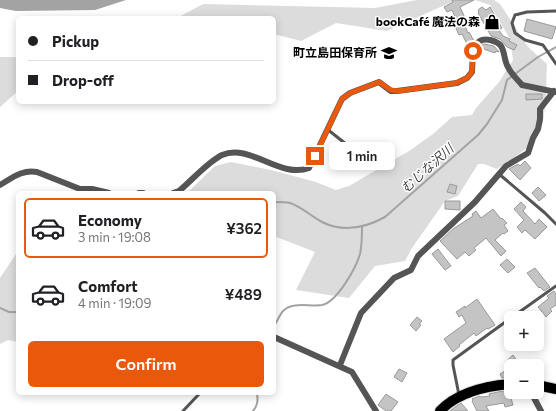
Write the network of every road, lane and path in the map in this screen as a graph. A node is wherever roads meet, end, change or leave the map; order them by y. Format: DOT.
graph roads {
  1 [pos="556,11"];
  2 [pos="555,62"];
  3 [pos="555,91"];
  4 [pos="327,129"];
  5 [pos="366,166"];
  6 [pos="499,174"];
  7 [pos="0,185"];
  8 [pos="100,191"];
  9 [pos="179,191"];
  10 [pos="556,224"];
  11 [pos="556,286"];
  12 [pos="521,311"];
  13 [pos="504,323"];
  14 [pos="276,337"];
  15 [pos="340,365"];
  16 [pos="504,385"];
  17 [pos="544,386"];
  18 [pos="556,389"];
  19 [pos="198,395"];
  20 [pos="459,396"];
  21 [pos="535,399"];
  22 [pos="183,411"];
  23 [pos="376,411"];
  24 [pos="440,411"];
  25 [pos="541,411"];
  1 -- 2 [label="lane"];
  3 -- 4 [label="street"];
  3 -- 6 [label="street"];
  4 -- 5 [label="lane"];
  4 -- 9 [label="street"];
  6 -- 10 [label="lane"];
  6 -- 15 [label="street"];
  7 -- 8 [label="street"];
  11 -- 12 [label="lane"];
  13 -- 20 [label="lane"];
  14 -- 15 [label="street"];
  15 -- 23 [label="street"];
  16 -- 20 [label="main road"];
  17 -- 18 [label="main road"];
  19 -- 22 [label="lane"];
  20 -- 24 [label="main road"];
  21 -- 25 [label="street"];
}
